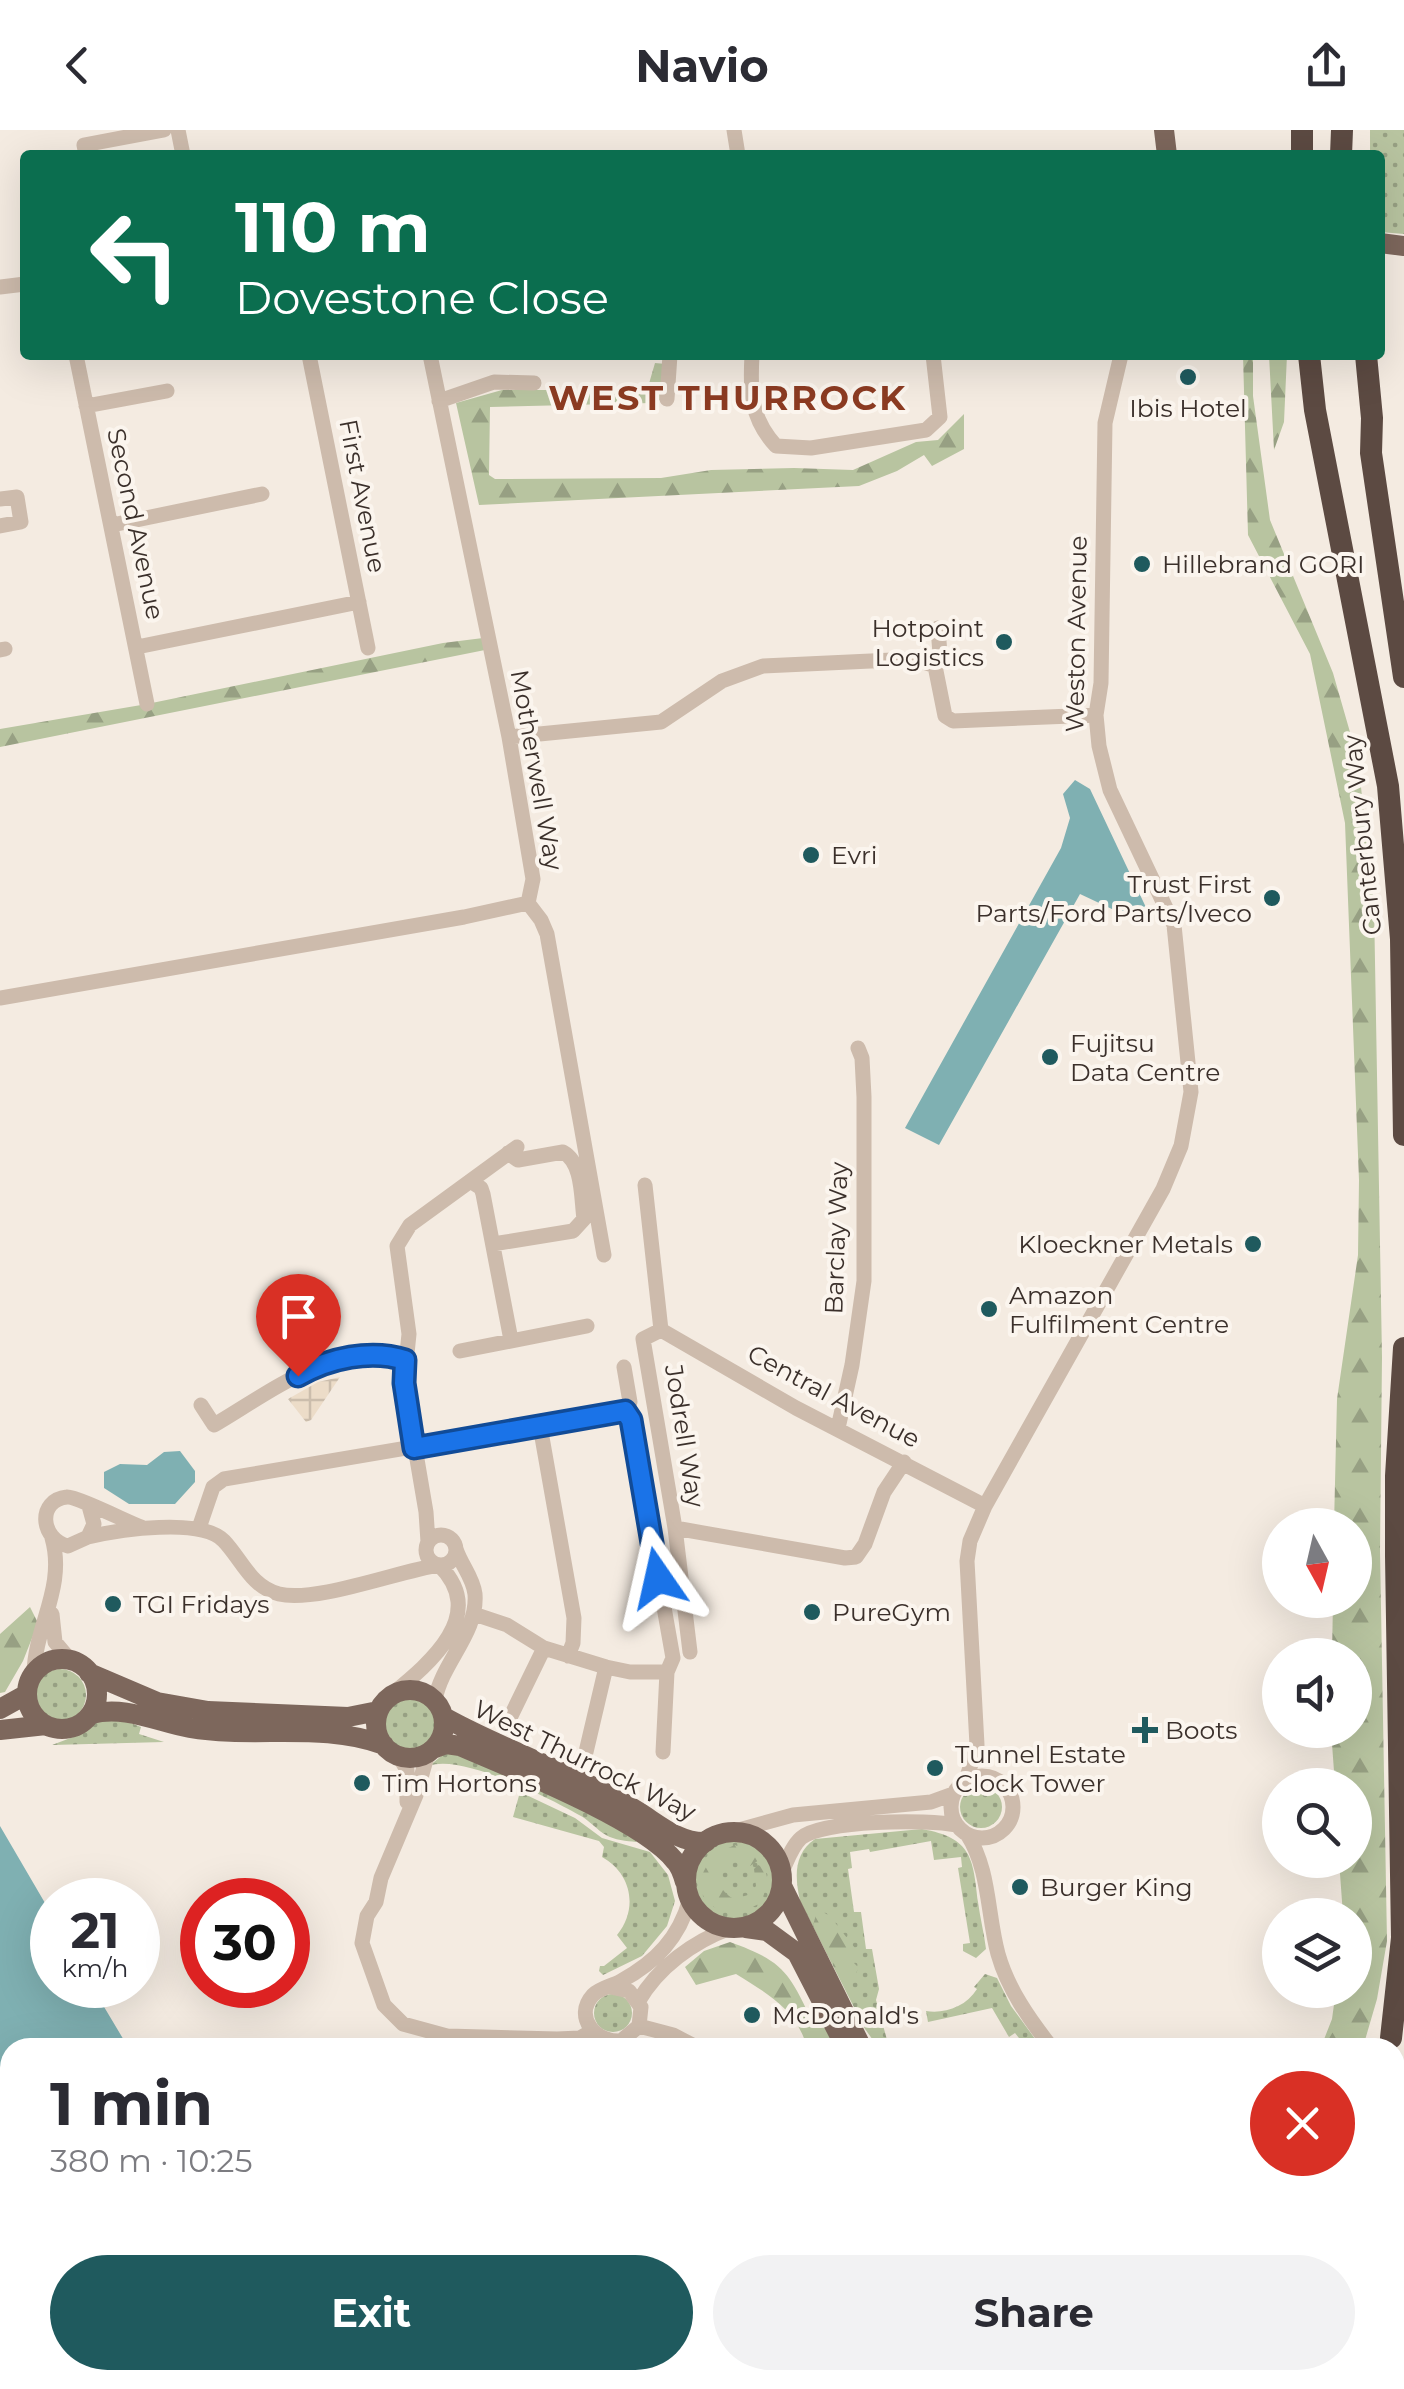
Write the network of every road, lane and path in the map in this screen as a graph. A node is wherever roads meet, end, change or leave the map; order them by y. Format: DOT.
graph roads {
  1 [pos="164,130"];
  2 [pos="112,141"];
  3 [pos="85,150"];
  4 [pos="77,360"];
  5 [pos="310,360"];
  6 [pos="431,360"];
  7 [pos="670,360"];
  8 [pos="752,360"];
  9 [pos="934,360"];
  10 [pos="1120,360"];
  11 [pos="1310,360"];
  12 [pos="1353,360"];
  13 [pos="1366,360"];
  14 [pos="534,383"];
  15 [pos="167,390"];
  16 [pos="667,399"];
  17 [pos="439,400"];
  18 [pos="86,406"];
  19 [pos="1371,453"];
  20 [pos="262,494"];
  21 [pos="0,500"];
  22 [pos="112,525"];
  23 [pos="0,526"];
  24 [pos="359,602"];
  25 [pos="938,628"];
  26 [pos="137,647"];
  27 [pos="368,648"];
  28 [pos="935,666"];
  29 [pos="1404,677"];
  30 [pos="147,704"];
  31 [pos="1096,715"];
  32 [pos="509,737"];
  33 [pos="528,903"];
  34 [pos="0,998"];
  35 [pos="858,1048"];
  36 [pos="1404,1135"];
  37 [pos="470,1181"];
  38 [pos="645,1185"];
  39 [pos="493,1244"];
  40 [pos="604,1255"];
  41 [pos="587,1326"];
  42 [pos="661,1330"];
  43 [pos="511,1340"];
  44 [pos="1404,1348"];
  45 [pos="460,1351"];
  46 [pos="405,1360"];
  47 [pos="624,1367"];
  48 [pos="201,1405"];
  49 [pos="625,1411"];
  50 [pos="214,1425"];
  51 [pos="540,1426"];
  52 [pos="838,1428"];
  53 [pos="198,1436"];
  54 [pos="414,1448"];
  55 [pos="904,1462"];
  56 [pos="89,1506"];
  57 [pos="984,1506"];
  58 [pos="426,1512"];
  59 [pos="199,1528"];
  60 [pos="674,1528"];
  61 [pos="150,1530"];
  62 [pos="52,1538"];
  63 [pos="83,1541"];
  64 [pos="452,1542"];
  65 [pos="427,1547"];
  66 [pos="439,1565"];
  67 [pos="394,1576"];
  68 [pos="53,1599"];
  69 [pos="474,1614"];
  70 [pos="544,1648"];
  71 [pos="690,1652"];
  72 [pos="568,1656"];
  73 [pos="80,1667"];
  74 [pos="606,1667"];
  75 [pos="667,1672"];
  76 [pos="34,1673"];
  77 [pos="27,1694"];
  78 [pos="385,1703"];
  79 [pos="0,1709"];
  80 [pos="439,1709"];
  81 [pos="91,1714"];
  82 [pos="508,1722"];
  83 [pos="46,1725"];
  84 [pos="0,1730"];
  85 [pos="977,1745"];
  86 [pos="391,1750"];
  87 [pos="430,1751"];
  88 [pos="586,1752"];
  89 [pos="663,1752"];
  90 [pos="992,1778"];
  91 [pos="966,1780"];
  92 [pos="954,1794"];
  93 [pos="407,1811"];
  94 [pos="962,1829"];
  95 [pos="1003,1830"];
  96 [pos="728,1833"];
  97 [pos="706,1842"];
  98 [pos="782,1879"];
  99 [pos="986,1880"];
  100 [pos="688,1891"];
  101 [pos="737,1928"];
  102 [pos="611,1986"];
  103 [pos="638,2002"];
  104 [pos="639,2026"];
  105 [pos="592,2031"];
  106 [pos="1394,2035"];
  107 [pos="520,2038"];
  108 [pos="580,2038"];
  109 [pos="601,2038"];
  110 [pos="624,2038"];
  111 [pos="681,2038"];
  112 [pos="841,2038"];
  113 [pos="857,2038"];
  114 [pos="1045,2038"];
  1 -- 2 [label="street"];
  2 -- 3 [label="street"];
  4 -- 18 [label="street, Second Avenue"];
  5 -- 24 [label="street, First Avenue"];
  6 -- 17 [label="street, Motherwell Way"];
  7 -- 16 [label="street"];
  8 -- 9 [label="street"];
  10 -- 31 [label="street, Weston Avenue"];
  11 -- 36 [label="highway, Canterbury Way"];
  12 -- 19 [label="highway"];
  13 -- 19 [label="highway"];
  14 -- 17 [label="street"];
  15 -- 18 [label="street"];
  17 -- 32 [label="street, Motherwell Way"];
  18 -- 22 [label="street, Second Avenue"];
  19 -- 29 [label="highway"];
  20 -- 22 [label="street"];
  21 -- 23 [label="street"];
  22 -- 26 [label="street, Second Avenue"];
  24 -- 26 [label="street"];
  24 -- 27 [label="street, First Avenue"];
  25 -- 28 [label="street"];
  26 -- 30 [label="street, Second Avenue"];
  28 -- 31 [label="street"];
  28 -- 32 [label="street"];
  31 -- 57 [label="street, Weston Avenue"];
  32 -- 33 [label="street, Motherwell Way"];
  33 -- 34 [label="street, Motherwell Way"];
  33 -- 40 [label="street"];
  35 -- 52 [label="street, Barclay Way"];
  37 -- 39 [label="street"];
  37 -- 39 [label="street"];
  37 -- 46 [label="street"];
  38 -- 42 [label="street, Jodrell Way"];
  39 -- 43 [label="street"];
  41 -- 43 [label="street"];
  42 -- 52 [label="street, Central Avenue"];
  42 -- 60 [label="street, Jodrell Way"];
  43 -- 45 [label="street"];
  44 -- 106 [label="highway"];
  46 -- 50 [label="street"];
  46 -- 54 [label="street"];
  47 -- 49 [label="street"];
  48 -- 50 [label="street"];
  49 -- 51 [label="street"];
  49 -- 75 [label="street"];
  50 -- 53 [label="street"];
  51 -- 54 [label="street"];
  51 -- 72 [label="street"];
  52 -- 55 [label="street, Central Avenue"];
  54 -- 58 [label="street"];
  54 -- 59 [label="street"];
  55 -- 57 [label="street, Central Avenue"];
  55 -- 60 [label="street"];
  56 -- 61 [label="street"];
  56 -- 62 [label="street"];
  56 -- 63 [label="street"];
  57 -- 85 [label="street, Weston Avenue"];
  58 -- 64 [label="street"];
  58 -- 65 [label="street"];
  59 -- 61 [label="street"];
  59 -- 67 [label="street"];
  60 -- 71 [label="street"];
  61 -- 63 [label="street"];
  62 -- 63 [label="street"];
  62 -- 68 [label="street"];
  63 -- 68 [label="street"];
  64 -- 65 [label="street"];
  64 -- 66 [label="street"];
  64 -- 69 [label="street"];
  65 -- 66 [label="street"];
  65 -- 67 [label="street"];
  66 -- 67 [label="street"];
  66 -- 78 [label="street"];
  68 -- 73 [label="street"];
  68 -- 76 [label="street"];
  69 -- 70 [label="street"];
  69 -- 80 [label="street"];
  70 -- 72 [label="street"];
  70 -- 82 [label="street"];
  72 -- 74 [label="street"];
  73 -- 76 [label="main road"];
  73 -- 78 [label="main road"];
  73 -- 81 [label="main road"];
  74 -- 75 [label="street"];
  74 -- 88 [label="street"];
  75 -- 89 [label="street"];
  76 -- 77 [label="main road"];
  77 -- 79 [label="main road"];
  77 -- 83 [label="main road"];
  78 -- 80 [label="main road"];
  78 -- 86 [label="main road"];
  80 -- 87 [label="main road"];
  80 -- 97 [label="main road, West Thurrock Way"];
  81 -- 83 [label="main road"];
  81 -- 86 [label="main road"];
  83 -- 84 [label="main road"];
  85 -- 90 [label="street, Weston Avenue"];
  85 -- 91 [label="street, Weston Avenue"];
  86 -- 87 [label="main road"];
  86 -- 93 [label="street"];
  87 -- 93 [label="street"];
  87 -- 100 [label="main road, West Thurrock Way"];
  90 -- 91 [label="street"];
  90 -- 95 [label="street"];
  91 -- 92 [label="street"];
  92 -- 94 [label="street"];
  92 -- 96 [label="street"];
  93 -- 107 [label="street"];
  94 -- 95 [label="street"];
  94 -- 98 [label="street"];
  94 -- 99 [label="street"];
  95 -- 99 [label="street"];
  96 -- 97 [label="main road"];
  96 -- 98 [label="main road"];
  97 -- 100 [label="main road"];
  98 -- 101 [label="main road"];
  98 -- 113 [label="main road"];
  99 -- 114 [label="street"];
  100 -- 101 [label="main road"];
  100 -- 102 [label="street"];
  101 -- 103 [label="street"];
  101 -- 112 [label="main road"];
  102 -- 103 [label="street"];
  102 -- 105 [label="street"];
  103 -- 104 [label="street"];
  104 -- 110 [label="street"];
  104 -- 111 [label="street"];
  105 -- 108 [label="street"];
  105 -- 109 [label="street"];
}
